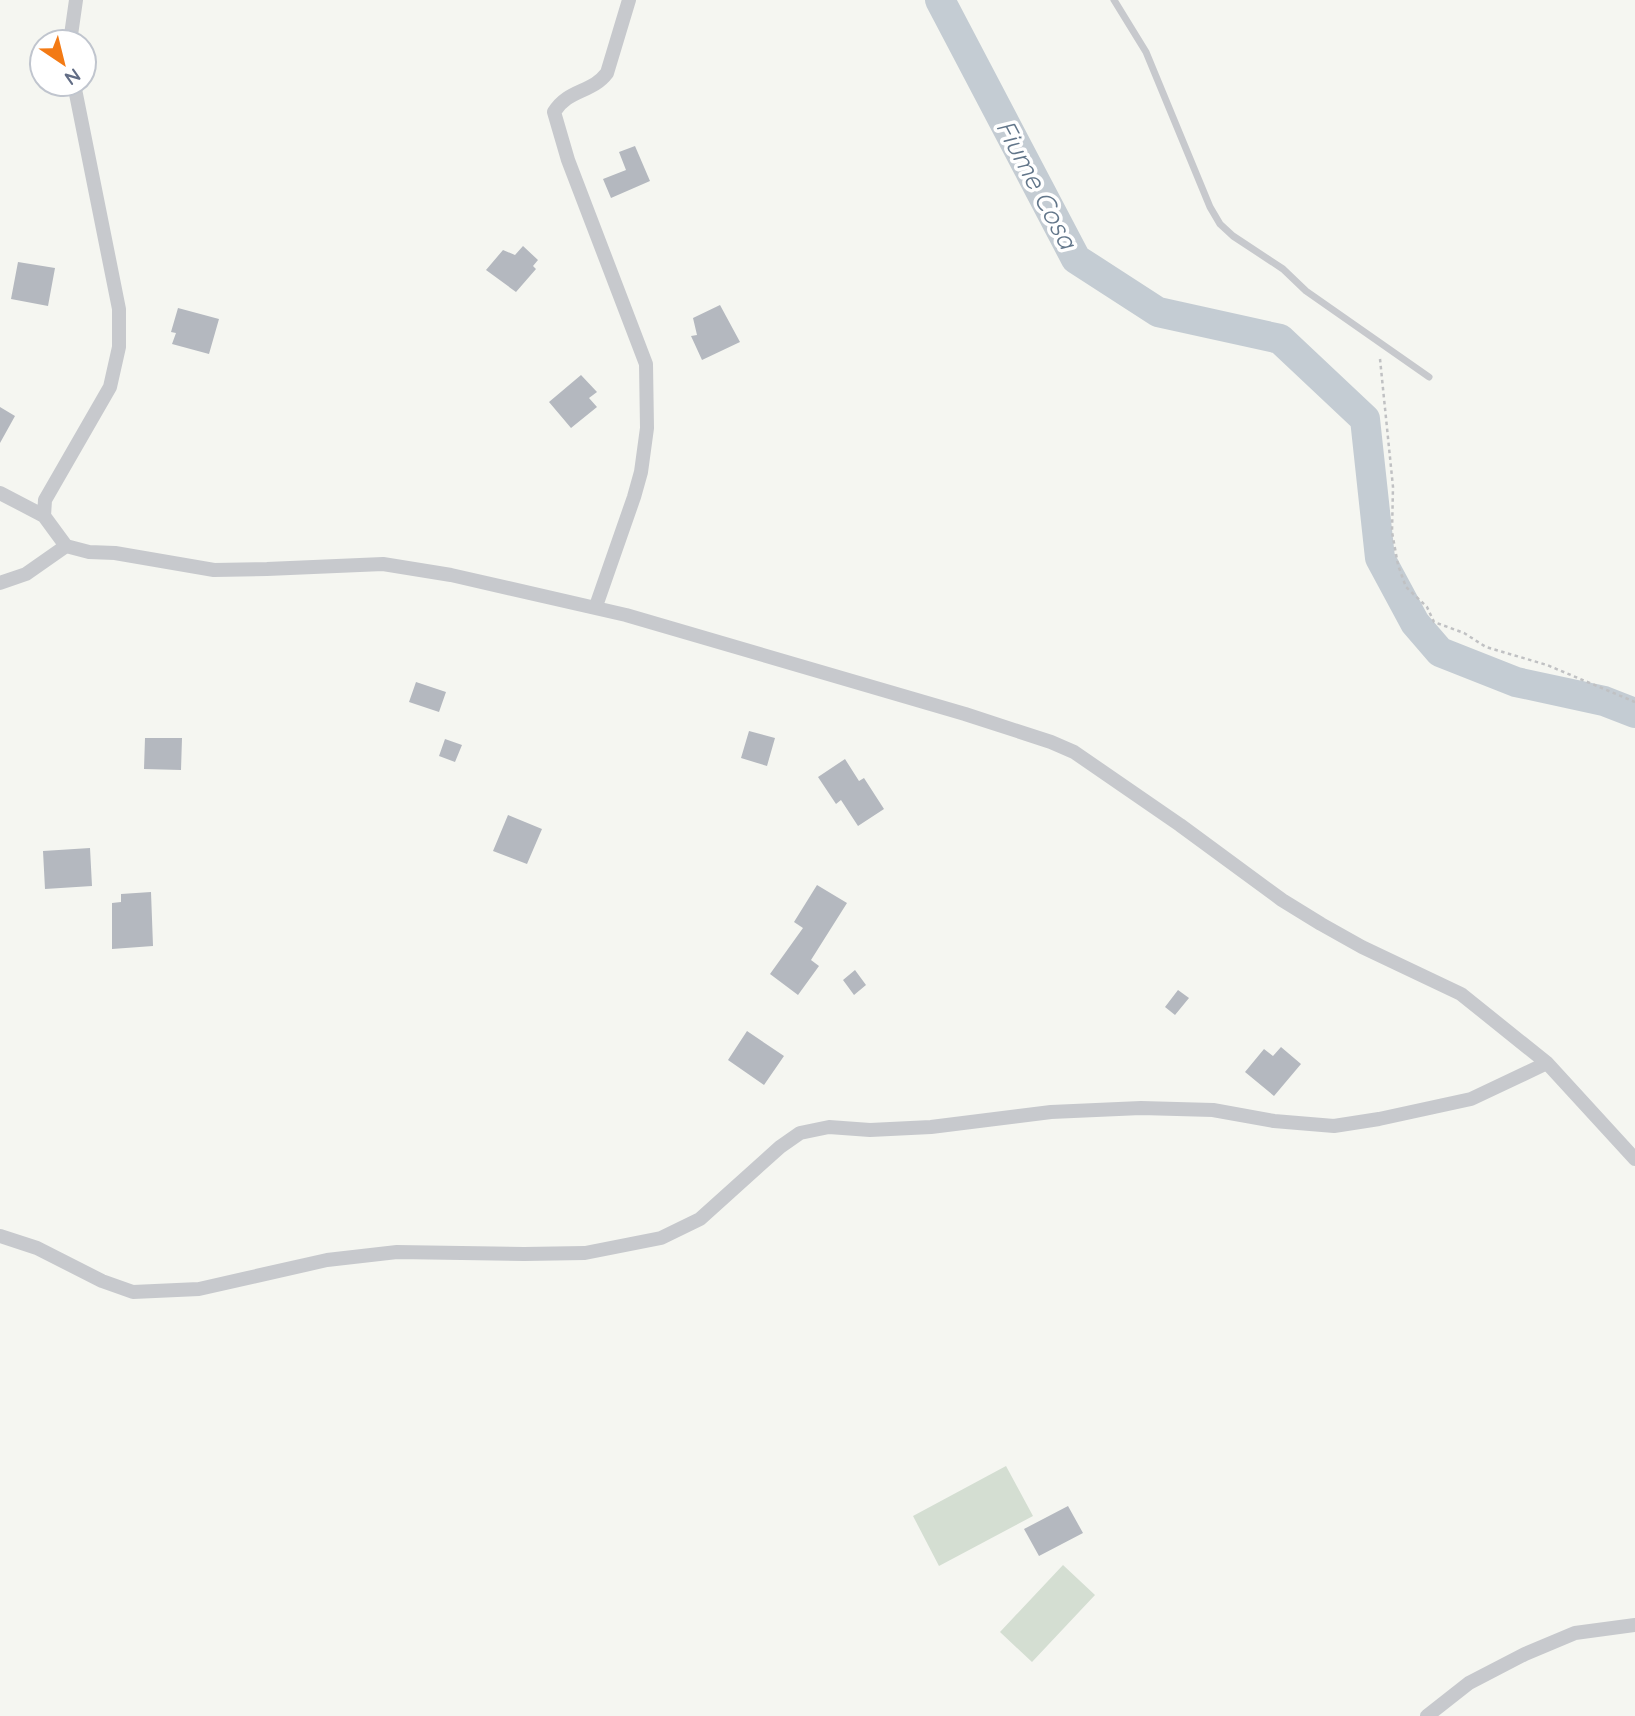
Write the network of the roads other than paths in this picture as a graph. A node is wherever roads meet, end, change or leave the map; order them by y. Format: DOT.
graph roads {
  1 [pos="76,0"];
  2 [pos="629,0"];
  3 [pos="1114,0"];
  4 [pos="72,28"];
  5 [pos="77,98"];
  6 [pos="1429,377"];
  7 [pos="0,493"];
  8 [pos="44,516"];
  9 [pos="66,546"];
  10 [pos="0,583"];
  11 [pos="596,606"];
  12 [pos="1547,1063"];
  13 [pos="1635,1159"];
  14 [pos="0,1236"];
  15 [pos="1635,1625"];
  16 [pos="1427,1716"];
  1 -- 4 [label="street"];
  2 -- 11 [label="street"];
  3 -- 6 [label="lane"];
  5 -- 8 [label="street"];
  7 -- 8 [label="street"];
  8 -- 9 [label="street"];
  9 -- 10 [label="street"];
  9 -- 11 [label="street"];
  11 -- 12 [label="street"];
  12 -- 13 [label="street"];
  12 -- 14 [label="street"];
  15 -- 16 [label="street"];
}
